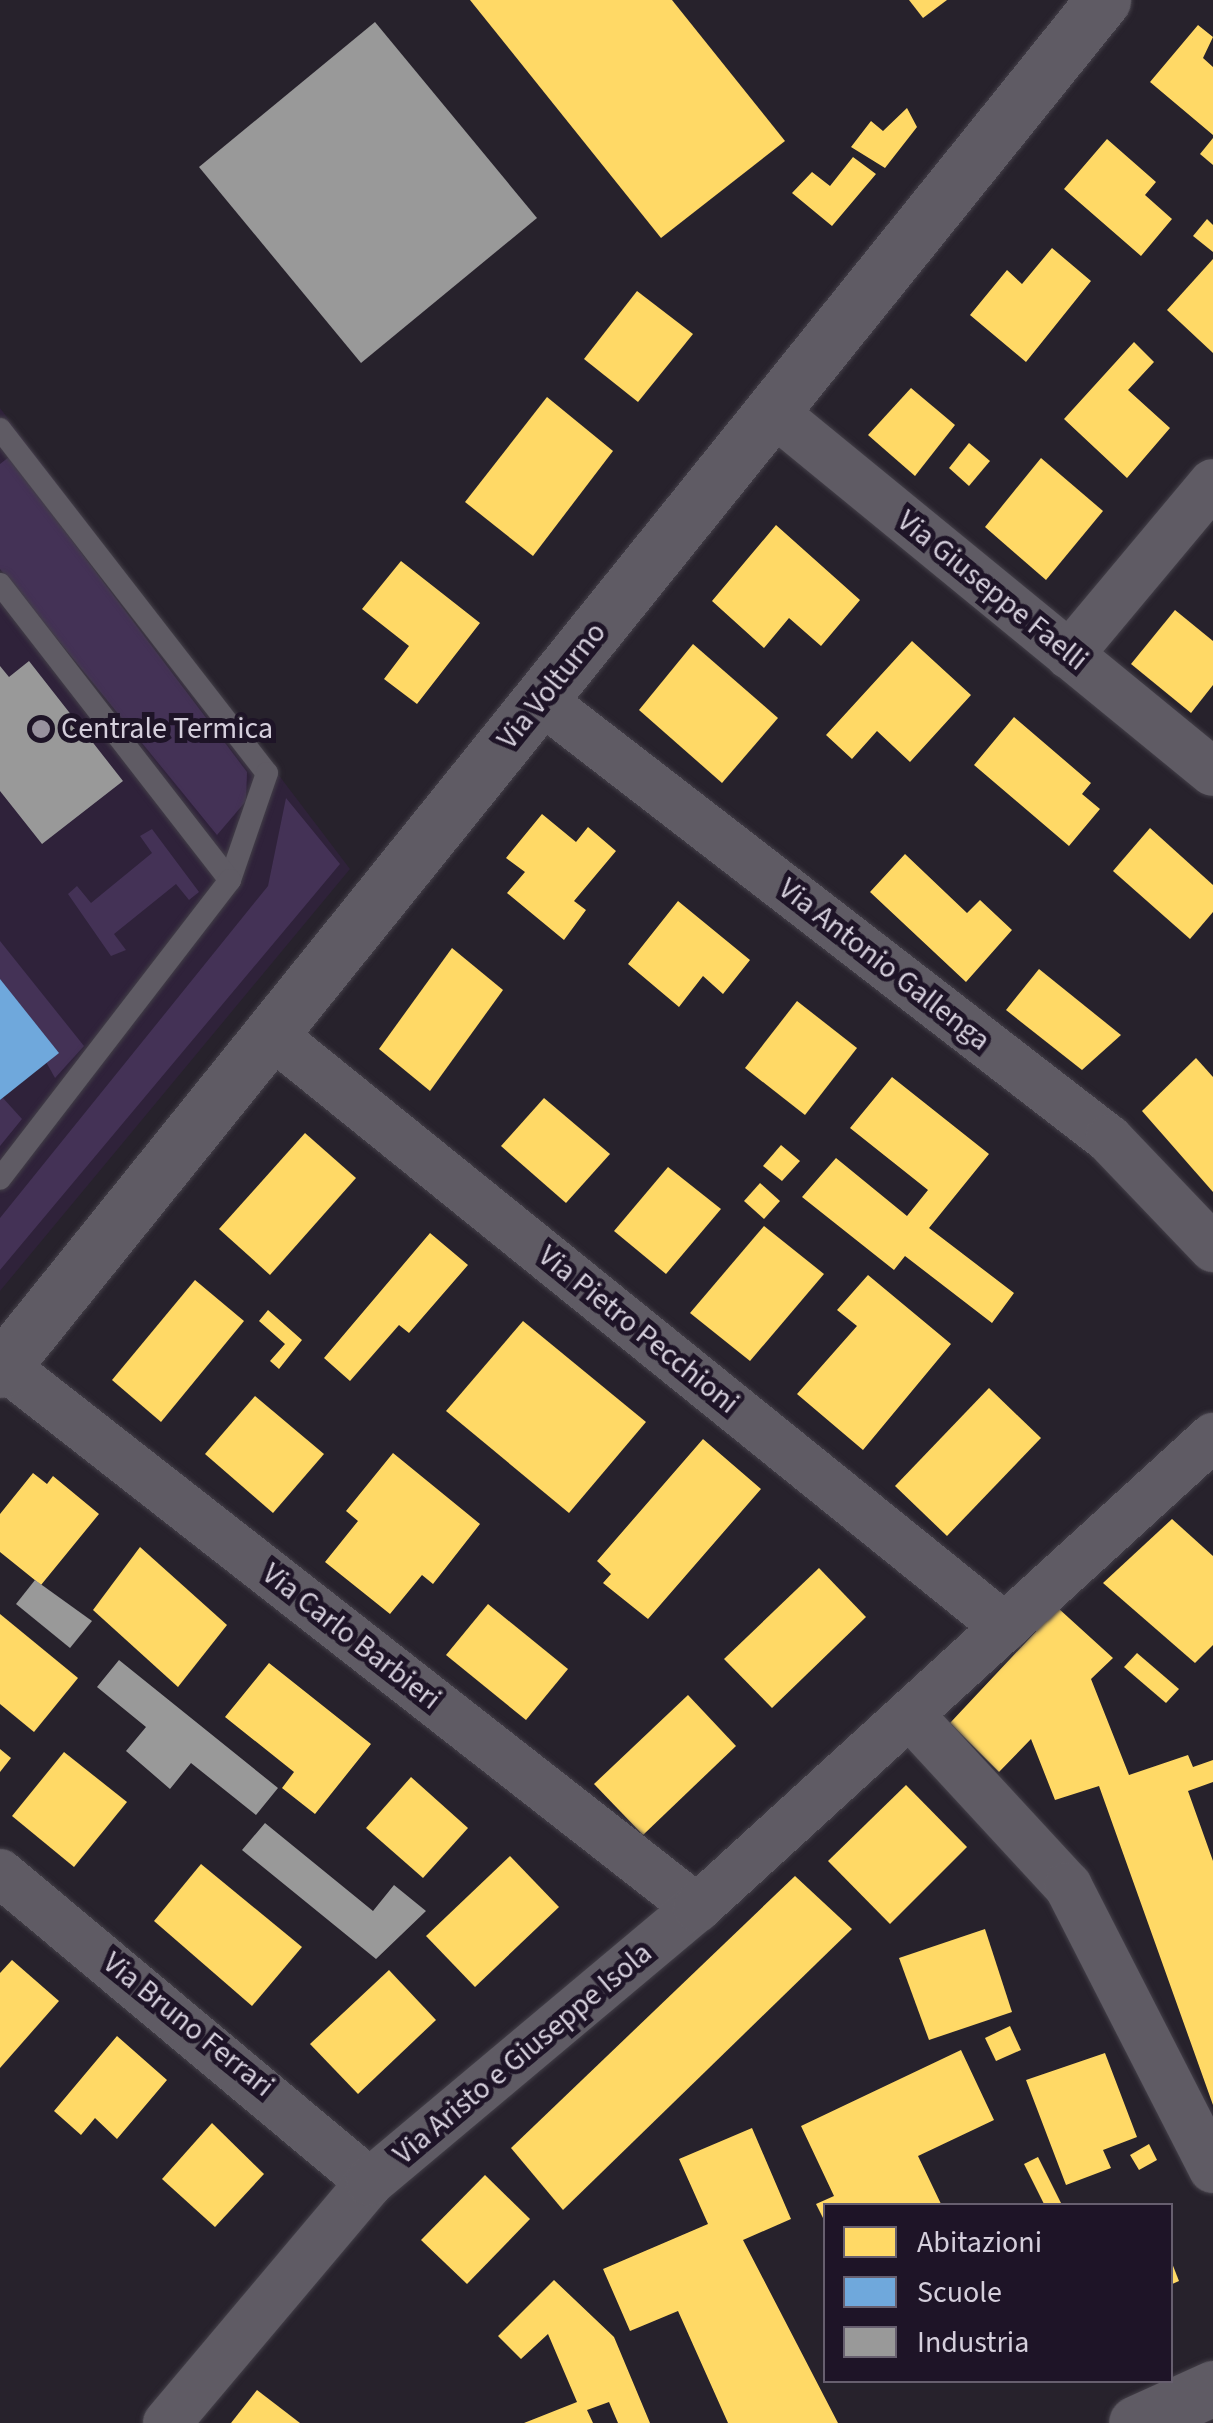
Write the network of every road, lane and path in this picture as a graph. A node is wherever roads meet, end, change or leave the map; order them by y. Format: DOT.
graph roads {
  1 [pos="1103,0"];
  2 [pos="771,410"];
  3 [pos="0,429"];
  4 [pos="1213,483"];
  5 [pos="0,584"];
  6 [pos="1069,655"];
  7 [pos="541,700"];
  8 [pos="1213,772"];
  9 [pos="230,880"];
  10 [pos="272,1034"];
  11 [pos="0,1179"];
  12 [pos="1213,1248"];
  13 [pos="2,1368"];
  14 [pos="1208,1451"];
  15 [pos="1005,1627"];
  16 [pos="910,1715"];
  17 [pos="0,1874"];
  18 [pos="698,1908"];
  19 [pos="1213,2169"];
  20 [pos="370,2182"];
  21 [pos="1213,2388"];
  22 [pos="167,2423"];
  23 [pos="1136,2423"];
  1 -- 2 [label="street, Via Volturno"];
  2 -- 6 [label="street, Via Giuseppe Faelli"];
  2 -- 7 [label="street, Via Volturno"];
  3 -- 9 [label="lane"];
  4 -- 6 [label="street"];
  5 -- 9 [label="lane"];
  6 -- 8 [label="street, Via Giuseppe Faelli"];
  7 -- 10 [label="street, Via Volturno"];
  7 -- 12 [label="street, Via Antonio Gallenga"];
  9 -- 11 [label="lane"];
  10 -- 13 [label="street, Via Volturno"];
  10 -- 15 [label="street, Via Pietro Pecchioni"];
  13 -- 18 [label="street, Via Carlo Barbieri"];
  14 -- 15 [label="street, Via Aristo e Giuseppe Isola"];
  15 -- 16 [label="street, Via Aristo e Giuseppe Isola"];
  16 -- 18 [label="street, Via Aristo e Giuseppe Isola"];
  16 -- 19 [label="street"];
  17 -- 20 [label="street, Via Bruno Ferrari"];
  18 -- 20 [label="street, Via Aristo e Giuseppe Isola"];
  20 -- 22 [label="street, Via Aristo e Giuseppe Isola"];
  21 -- 23 [label="street"];
}
